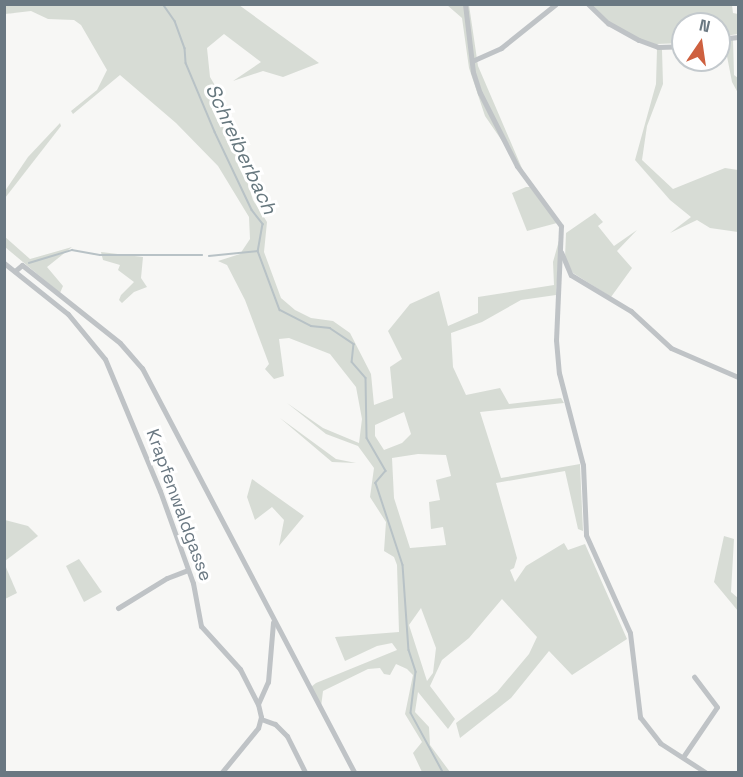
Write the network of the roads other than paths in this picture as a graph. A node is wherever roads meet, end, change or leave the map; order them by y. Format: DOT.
graph roads {
  1 [pos="465,4"];
  2 [pos="556,4"];
  3 [pos="588,4"];
  4 [pos="671,46"];
  5 [pos="472,61"];
  6 [pos="561,250"];
  7 [pos="4,263"];
  8 [pos="15,271"];
  9 [pos="571,274"];
  10 [pos="559,279"];
  11 [pos="738,377"];
  12 [pos="188,570"];
  13 [pos="118,608"];
  14 [pos="273,620"];
  15 [pos="694,677"];
  16 [pos="258,704"];
  17 [pos="261,719"];
  18 [pos="683,757"];
  19 [pos="222,772"];
  20 [pos="305,772"];
  21 [pos="354,772"];
  22 [pos="705,772"];
  1 -- 5 [label="street"];
  2 -- 5 [label="street"];
  3 -- 4 [label="street"];
  5 -- 6 [label="street"];
  6 -- 9 [label="street"];
  6 -- 10 [label="street"];
  7 -- 8 [label="street, Krapfenwaldgasse"];
  8 -- 12 [label="street, Krapfenwaldgasse"];
  8 -- 14 [label="street"];
  9 -- 10 [label="street"];
  9 -- 11 [label="street"];
  10 -- 18 [label="street"];
  12 -- 13 [label="street"];
  12 -- 16 [label="street, Krapfenwaldgasse"];
  14 -- 16 [label="street"];
  14 -- 21 [label="street"];
  15 -- 18 [label="street"];
  16 -- 17 [label="street, Krapfenwaldgasse"];
  17 -- 19 [label="street"];
  17 -- 20 [label="street"];
  18 -- 22 [label="street"];
}
